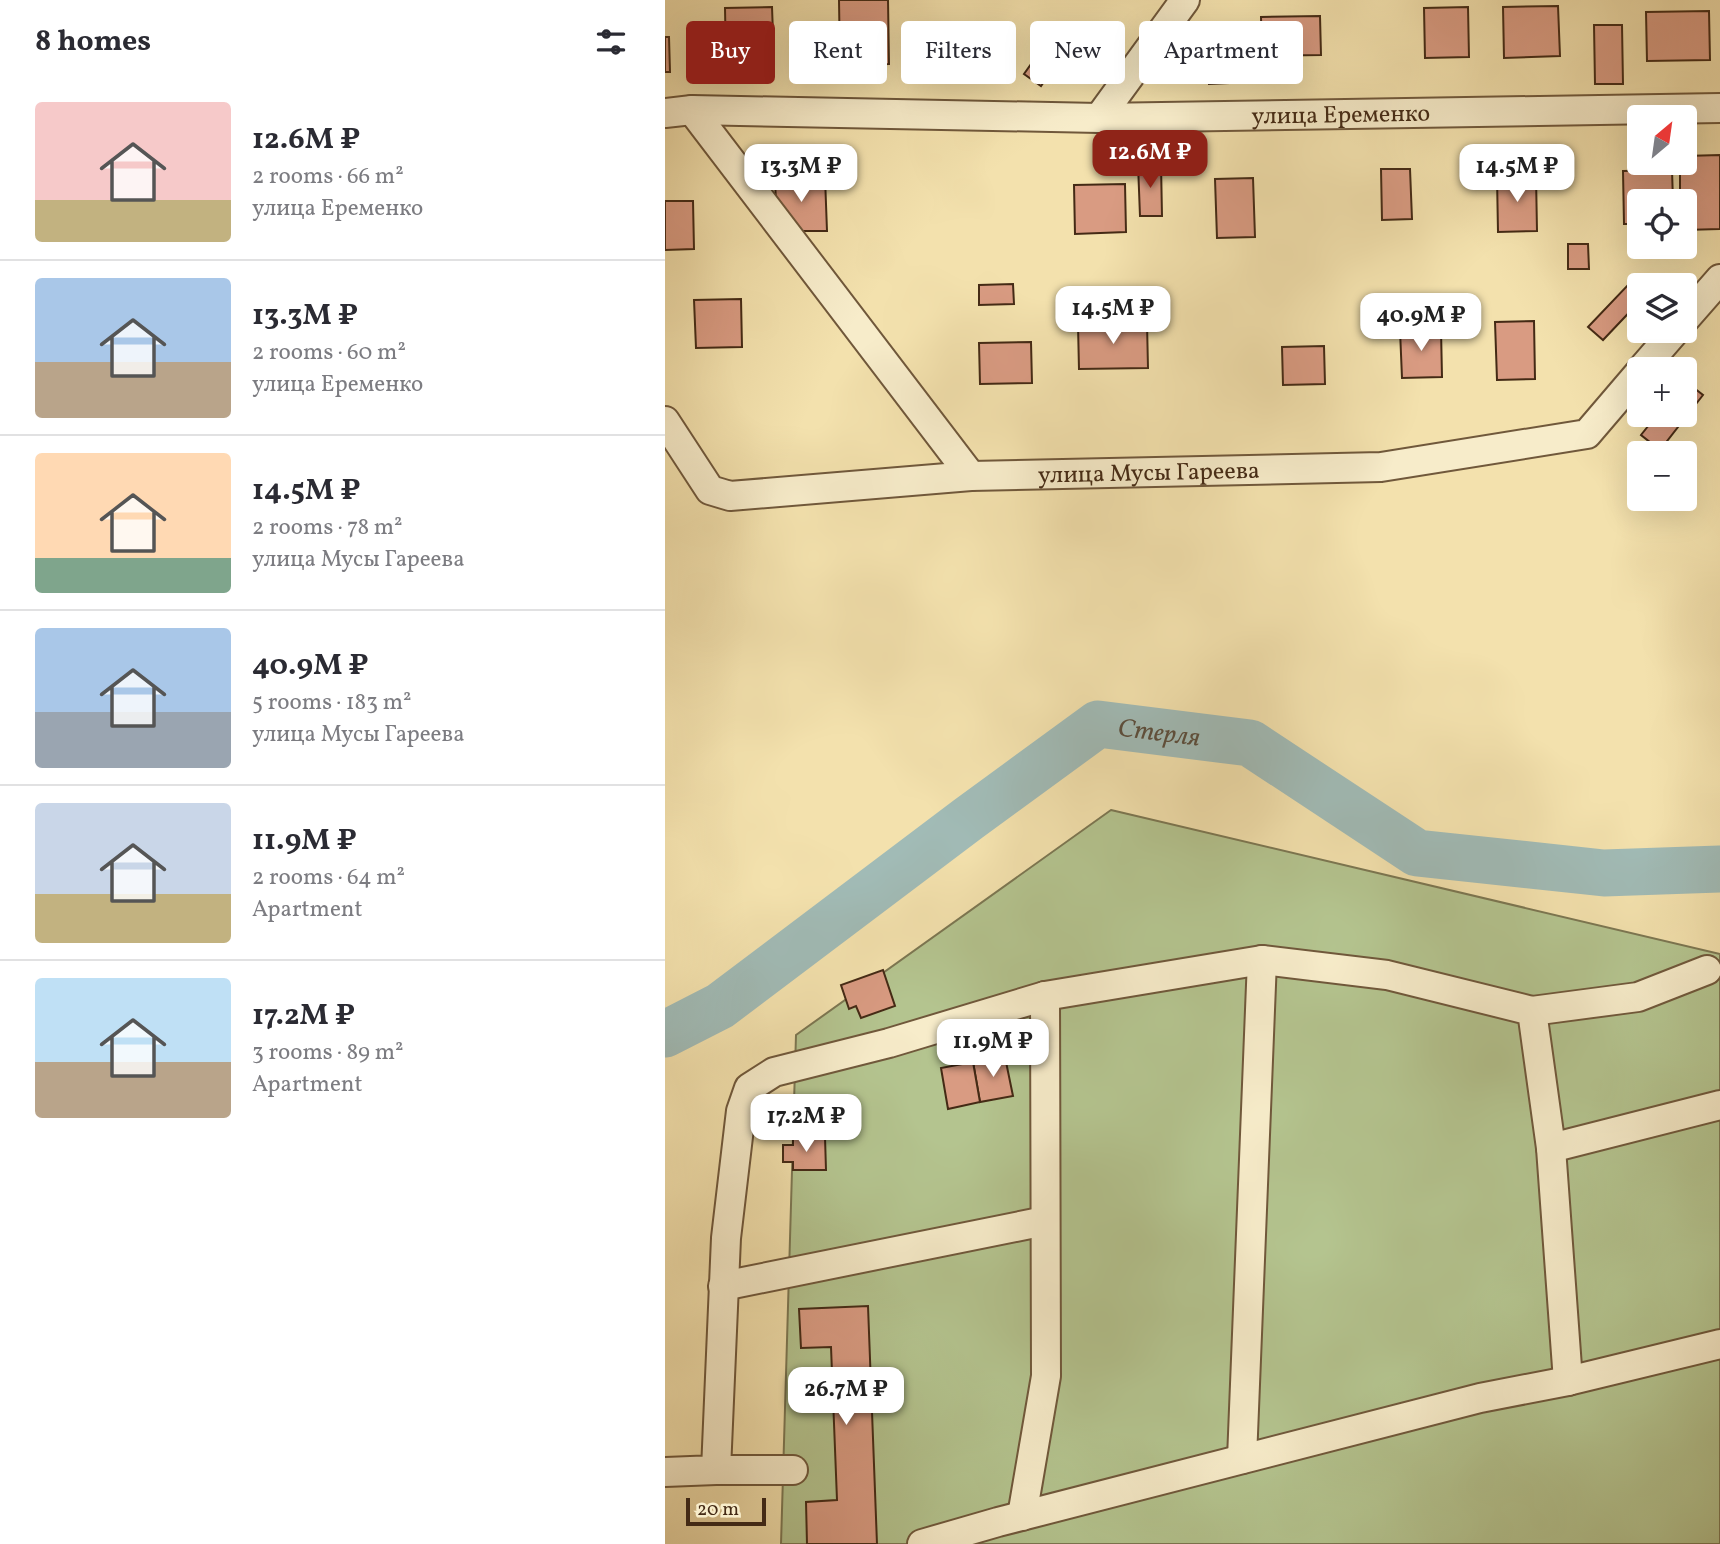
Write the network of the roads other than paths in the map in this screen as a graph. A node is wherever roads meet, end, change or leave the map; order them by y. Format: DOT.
graph roads {
  1 [pos="1185,0"];
  2 [pos="1720,108"];
  3 [pos="679,111"];
  4 [pos="1099,118"];
  5 [pos="1720,279"];
  6 [pos="1697,305"];
  7 [pos="1665,343"];
  8 [pos="1653,357"];
  9 [pos="1627,387"];
  10 [pos="665,421"];
  11 [pos="971,476"];
  12 [pos="1262,960"];
  13 [pos="1707,970"];
  14 [pos="1045,996"];
  15 [pos="1532,1010"];
  16 [pos="1720,1105"];
  17 [pos="1551,1148"];
  18 [pos="1045,1221"];
  19 [pos="723,1286"];
  20 [pos="1720,1344"];
  21 [pos="1568,1381"];
  22 [pos="1243,1459"];
  23 [pos="716,1470"];
  24 [pos="793,1470"];
  25 [pos="665,1472"];
  26 [pos="1022,1516"];
  27 [pos="922,1544"];
  1 -- 4 [label="street"];
  2 -- 4 [label="street, улица Еременко"];
  3 -- 4 [label="street, улица Еременко"];
  3 -- 11 [label="street"];
  5 -- 6 [label="street"];
  7 -- 8 [label="street, улица Мусы Гареева"];
  9 -- 11 [label="street, улица Мусы Гареева"];
  10 -- 11 [label="street, улица Мусы Гареева"];
  12 -- 14 [label="street"];
  12 -- 15 [label="street"];
  12 -- 22 [label="street"];
  13 -- 15 [label="street"];
  14 -- 18 [label="street"];
  14 -- 19 [label="street"];
  15 -- 17 [label="street"];
  16 -- 17 [label="street"];
  17 -- 21 [label="street"];
  18 -- 19 [label="street"];
  18 -- 26 [label="street"];
  19 -- 23 [label="street"];
  20 -- 21 [label="street"];
  21 -- 22 [label="street"];
  22 -- 26 [label="street"];
  23 -- 24 [label="street"];
  23 -- 25 [label="street"];
  26 -- 27 [label="street"];
}
